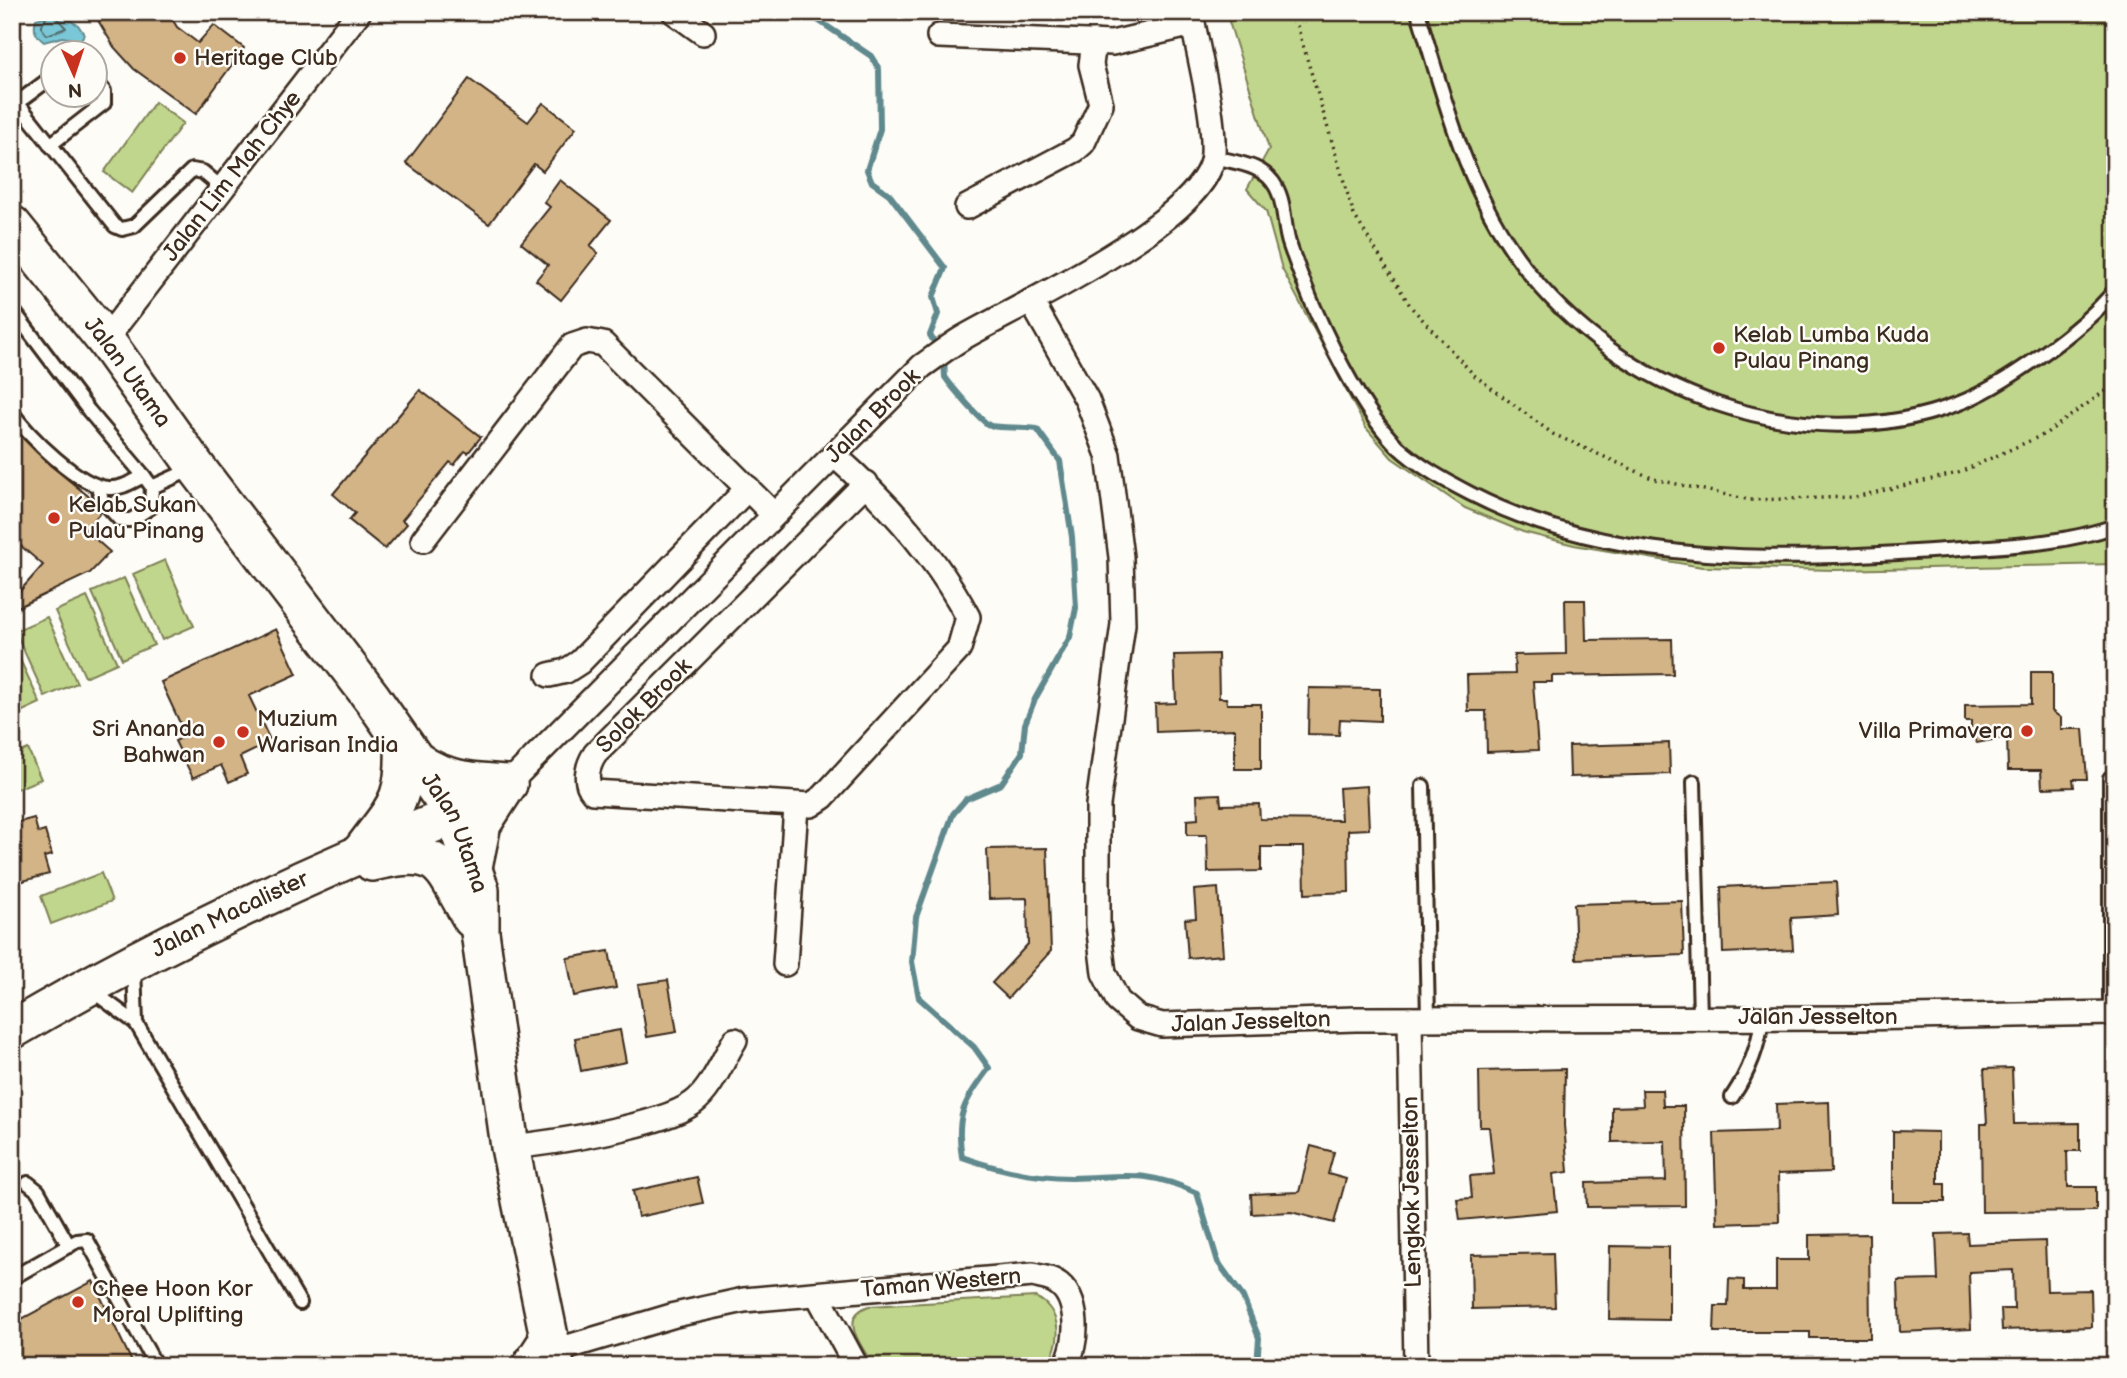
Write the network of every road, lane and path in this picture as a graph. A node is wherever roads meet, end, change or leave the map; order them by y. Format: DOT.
graph roads {
  1 [pos="359,12"];
  2 [pos="674,12"];
  3 [pos="1418,12"];
  4 [pos="1192,18"];
  5 [pos="703,33"];
  6 [pos="939,36"];
  7 [pos="1094,41"];
  8 [pos="38,86"];
  9 [pos="15,100"];
  10 [pos="98,108"];
  11 [pos="50,145"];
  12 [pos="1213,157"];
  13 [pos="222,188"];
  14 [pos="967,207"];
  15 [pos="12,225"];
  16 [pos="2115,290"];
  17 [pos="1031,301"];
  18 [pos="12,309"];
  19 [pos="12,321"];
  20 [pos="105,340"];
  21 [pos="12,359"];
  22 [pos="12,412"];
  23 [pos="834,454"];
  24 [pos="196,467"];
  25 [pos="144,476"];
  26 [pos="866,483"];
  27 [pos="98,487"];
  28 [pos="152,487"];
  29 [pos="748,488"];
  30 [pos="772,514"];
  31 [pos="2115,526"];
  32 [pos="423,540"];
  33 [pos="549,675"];
  34 [pos="410,753"];
  35 [pos="2110,778"];
  36 [pos="1694,782"];
  37 [pos="508,784"];
  38 [pos="1423,786"];
  39 [pos="796,807"];
  40 [pos="454,815"];
  41 [pos="361,852"];
  42 [pos="473,867"];
  43 [pos="321,870"];
  44 [pos="480,932"];
  45 [pos="133,962"];
  46 [pos="785,964"];
  47 [pos="89,988"];
  48 [pos="2112,1013"];
  49 [pos="1700,1017"];
  50 [pos="1762,1017"];
  51 [pos="1419,1018"];
  52 [pos="136,1023"];
  53 [pos="12,1030"];
  54 [pos="735,1040"];
  55 [pos="1732,1097"];
  56 [pos="510,1147"];
  57 [pos="28,1183"];
  58 [pos="68,1246"];
  59 [pos="12,1278"];
  60 [pos="817,1294"];
  61 [pos="300,1303"];
  62 [pos="543,1350"];
  63 [pos="156,1366"];
  64 [pos="856,1366"];
  65 [pos="1065,1366"];
  66 [pos="1416,1366"];
  1 -- 13 [label="street, Jalan Lim Mah Chye"];
  2 -- 5 [label="street"];
  3 -- 16 [label="lane"];
  4 -- 7 [label="street"];
  4 -- 12 [label="street"];
  6 -- 7 [label="street"];
  7 -- 14 [label="street"];
  8 -- 9 [label="lane"];
  9 -- 11 [label="lane"];
  10 -- 11 [label="lane"];
  11 -- 13 [label="lane"];
  12 -- 17 [label="street, Jalan Brook"];
  12 -- 31 [label="lane"];
  13 -- 20 [label="street, Jalan Lim Mah Chye"];
  15 -- 20 [label="main road, Jalan Utama"];
  17 -- 23 [label="street, Jalan Brook"];
  17 -- 51 [label="street, Jalan Jesselton"];
  18 -- 25 [label="lane"];
  19 -- 21 [label="lane"];
  20 -- 24 [label="main road, Jalan Utama"];
  22 -- 27 [label="lane"];
  23 -- 26 [label="street, Solok Brook"];
  23 -- 30 [label="street, Jalan Brook"];
  24 -- 28 [label="lane"];
  24 -- 34 [label="main road, Jalan Utama"];
  25 -- 27 [label="lane"];
  25 -- 28 [label="lane"];
  26 -- 39 [label="street, Solok Brook"];
  26 -- 39 [label="street, Solok Brook"];
  27 -- 28 [label="lane"];
  29 -- 30 [label="street"];
  29 -- 32 [label="street"];
  29 -- 33 [label="street"];
  30 -- 37 [label="street, Jalan Brook"];
  34 -- 37 [label="main road"];
  34 -- 40 [label="main road, Jalan Utama"];
  34 -- 41 [label="main road"];
  35 -- 48 [label="lane"];
  36 -- 49 [label="lane"];
  37 -- 40 [label="street, Jalan Brook"];
  37 -- 42 [label="main road"];
  38 -- 51 [label="lane"];
  39 -- 46 [label="street"];
  40 -- 41 [label="main road, Jalan Macalister"];
  40 -- 42 [label="main road, Jalan Utama"];
  41 -- 43 [label="main road, Jalan Macalister"];
  42 -- 44 [label="main road, Jalan Utama"];
  43 -- 44 [label="main road"];
  43 -- 45 [label="main road, Jalan Macalister"];
  44 -- 56 [label="main road, Jalan Utama"];
  45 -- 47 [label="main road, Jalan Macalister"];
  45 -- 52 [label="lane"];
  47 -- 52 [label="lane"];
  47 -- 53 [label="main road, Jalan Macalister"];
  48 -- 50 [label="street, Jalan Jesselton"];
  49 -- 50 [label="street, Jalan Jesselton"];
  49 -- 51 [label="street, Jalan Jesselton"];
  50 -- 55 [label="lane"];
  51 -- 66 [label="street, Lengkok Jesselton"];
  52 -- 61 [label="lane"];
  54 -- 56 [label="street"];
  56 -- 62 [label="main road, Jalan Utama"];
  57 -- 58 [label="lane"];
  58 -- 59 [label="lane"];
  58 -- 63 [label="lane"];
  60 -- 62 [label="street, Taman Western"];
  60 -- 64 [label="street"];
  60 -- 65 [label="street, Taman Western"];
}
